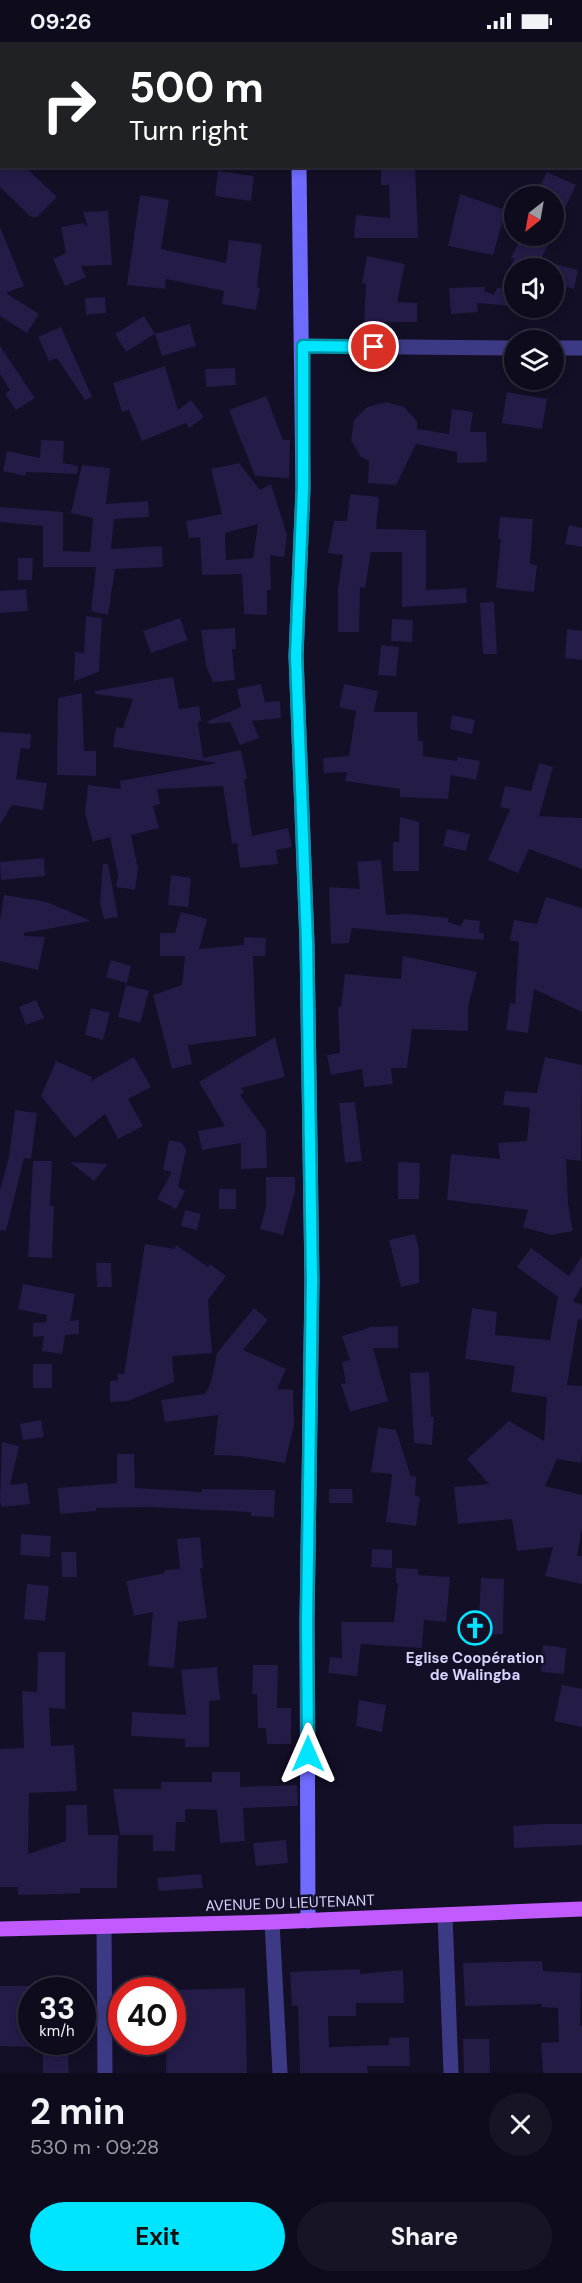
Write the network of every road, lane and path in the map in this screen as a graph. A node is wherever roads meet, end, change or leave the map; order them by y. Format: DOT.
graph roads {
  1 [pos="299,168"];
  2 [pos="303,346"];
  3 [pos="504,348"];
  4 [pos="564,348"];
  5 [pos="582,348"];
  6 [pos="582,1909"];
  7 [pos="445,1914"];
  8 [pos="308,1921"];
  9 [pos="272,1922"];
  10 [pos="104,1927"];
  11 [pos="0,1929"];
  12 [pos="105,2073"];
  13 [pos="280,2073"];
  14 [pos="450,2073"];
  1 -- 2 [label="street"];
  2 -- 3 [label="street"];
  2 -- 8 [label="street"];
  4 -- 5 [label="street"];
  6 -- 7 [label="main road, AVENUE DU LIEUTENANT"];
  7 -- 8 [label="main road, AVENUE DU LIEUTENANT"];
  7 -- 14 [label="street"];
  8 -- 9 [label="main road, AVENUE DU LIEUTENANT"];
  9 -- 10 [label="main road, AVENUE DU LIEUTENANT"];
  9 -- 13 [label="street"];
  10 -- 11 [label="main road, AVENUE DU LIEUTENANT"];
  10 -- 12 [label="street"];
}
